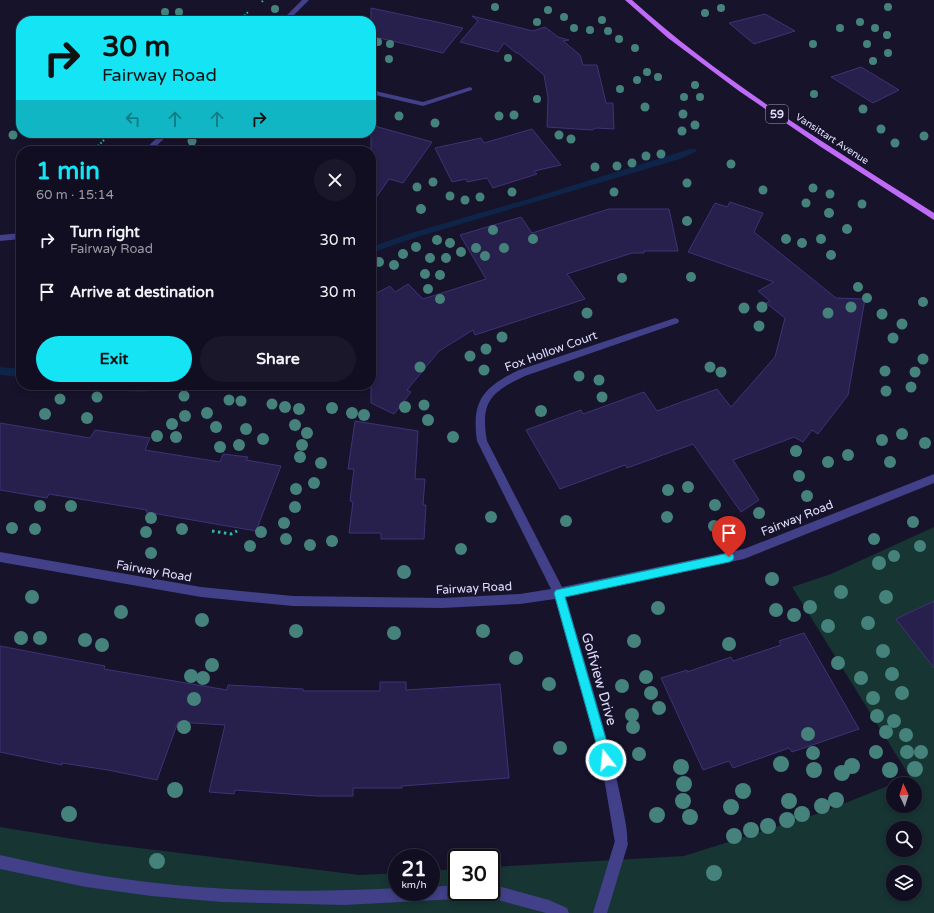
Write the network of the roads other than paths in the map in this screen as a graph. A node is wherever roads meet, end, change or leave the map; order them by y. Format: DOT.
graph roads {
  1 [pos="306,0"];
  2 [pos="628,0"];
  3 [pos="289,16"];
  4 [pos="470,90"];
  5 [pos="376,93"];
  6 [pos="161,138"];
  7 [pos="152,146"];
  8 [pos="934,217"];
  9 [pos="16,236"];
  10 [pos="0,238"];
  11 [pos="674,321"];
  12 [pos="934,478"];
  13 [pos="0,557"];
  14 [pos="559,593"];
  15 [pos="0,862"];
  16 [pos="448,892"];
  17 [pos="500,892"];
  18 [pos="562,913"];
  19 [pos="600,913"];
  1 -- 3 [label="street"];
  2 -- 8 [label="main road, Vansittart Avenue / 59"];
  4 -- 5 [label="street"];
  6 -- 7 [label="street"];
  9 -- 10 [label="street"];
  11 -- 14 [label="street, Fox Hollow Court"];
  12 -- 14 [label="street, Fairway Road"];
  13 -- 14 [label="street, Fairway Road"];
  14 -- 19 [label="street, Golfview Drive"];
  15 -- 16 [label="street"];
  17 -- 18 [label="street"];
}
